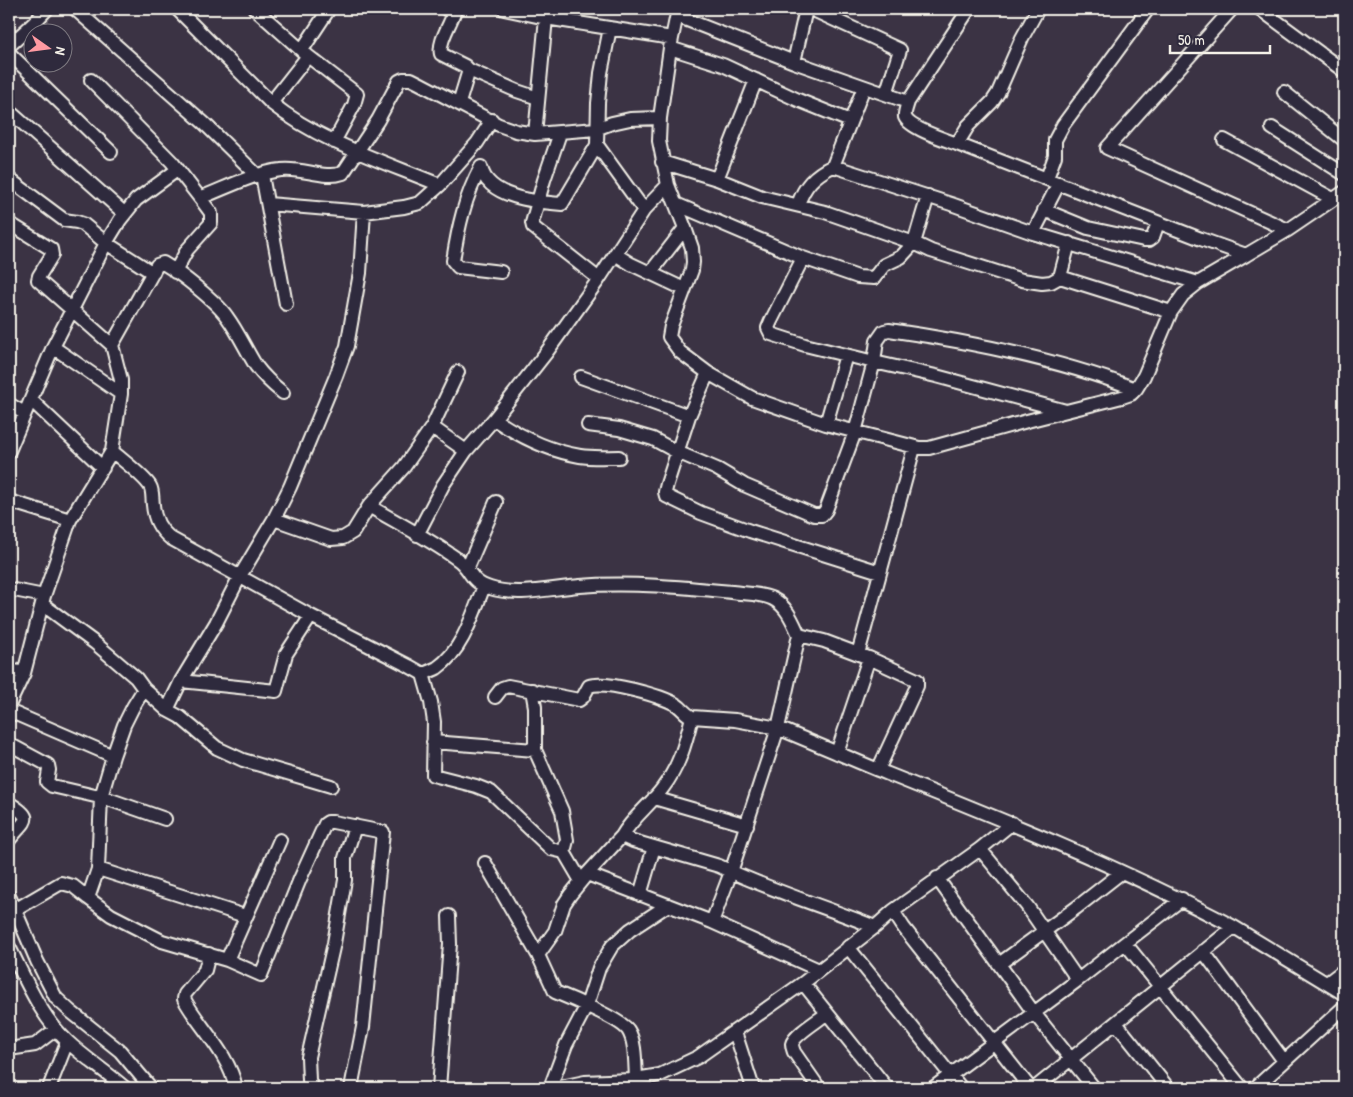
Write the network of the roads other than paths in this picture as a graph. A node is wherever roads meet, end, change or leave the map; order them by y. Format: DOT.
graph roads {
  1 [pos="47,9"];
  2 [pos="75,9"];
  3 [pos="177,9"];
  4 [pos="255,9"];
  5 [pos="329,9"];
  6 [pos="446,9"];
  7 [pos="504,9"];
  8 [pos="806,9"];
  9 [pos="811,9"];
  10 [pos="969,9"];
  11 [pos="1038,9"];
  12 [pos="1148,9"];
  13 [pos="1232,9"];
  14 [pos="1260,9"];
  15 [pos="677,12"];
  16 [pos="548,13"];
  17 [pos="610,28"];
  18 [pos="671,43"];
  19 [pos="9,46"];
  20 [pos="9,53"];
  21 [pos="305,53"];
  22 [pos="794,62"];
  23 [pos="469,70"];
  24 [pos="1344,71"];
  25 [pos="91,80"];
  26 [pos="756,80"];
  27 [pos="864,87"];
  28 [pos="1284,92"];
  29 [pos="886,94"];
  30 [pos="538,98"];
  31 [pos="908,102"];
  32 [pos="271,103"];
  33 [pos="459,103"];
  34 [pos="9,111"];
  35 [pos="660,118"];
  36 [pos="492,120"];
  37 [pos="850,121"];
  38 [pos="1272,128"];
  39 [pos="596,129"];
  40 [pos="560,133"];
  41 [pos="535,134"];
  42 [pos="1224,140"];
  43 [pos="1344,140"];
  44 [pos="334,142"];
  45 [pos="477,144"];
  46 [pos="957,144"];
  47 [pos="597,145"];
  48 [pos="357,151"];
  49 [pos="111,152"];
  50 [pos="662,162"];
  51 [pos="833,166"];
  52 [pos="481,167"];
  53 [pos="177,170"];
  54 [pos="1344,174"];
  55 [pos="260,175"];
  56 [pos="1047,178"];
  57 [pos="9,179"];
  58 [pos="717,179"];
  59 [pos="1059,183"];
  60 [pos="440,185"];
  61 [pos="668,185"];
  62 [pos="928,196"];
  63 [pos="1339,196"];
  64 [pos="200,198"];
  65 [pos="538,202"];
  66 [pos="268,204"];
  67 [pos="676,204"];
  68 [pos="798,205"];
  69 [pos="644,210"];
  70 [pos="1044,210"];
  71 [pos="364,212"];
  72 [pos="124,213"];
  73 [pos="9,223"];
  74 [pos="1158,223"];
  75 [pos="685,228"];
  76 [pos="1288,230"];
  77 [pos="1033,233"];
  78 [pos="106,243"];
  79 [pos="914,243"];
  80 [pos="1069,243"];
  81 [pos="615,254"];
  82 [pos="1246,254"];
  83 [pos="803,258"];
  84 [pos="175,272"];
  85 [pos="501,272"];
  86 [pos="153,273"];
  87 [pos="650,273"];
  88 [pos="1060,277"];
  89 [pos="599,279"];
  90 [pos="1198,283"];
  91 [pos="684,290"];
  92 [pos="286,304"];
  93 [pos="72,310"];
  94 [pos="1171,312"];
  95 [pos="112,345"];
  96 [pos="53,347"];
  97 [pos="846,356"];
  98 [pos="874,362"];
  99 [pos="458,372"];
  100 [pos="708,373"];
  101 [pos="581,377"];
  102 [pos="1136,389"];
  103 [pos="121,394"];
  104 [pos="283,394"];
  105 [pos="31,400"];
  106 [pos="9,404"];
  107 [pos="1066,411"];
  108 [pos="24,413"];
  109 [pos="688,416"];
  110 [pos="494,420"];
  111 [pos="588,424"];
  112 [pos="826,424"];
  113 [pos="432,427"];
  114 [pos="854,432"];
  115 [pos="914,448"];
  116 [pos="9,451"];
  117 [pos="112,451"];
  118 [pos="466,451"];
  119 [pos="677,452"];
  120 [pos="619,457"];
  121 [pos="103,468"];
  122 [pos="9,501"];
  123 [pos="496,502"];
  124 [pos="368,506"];
  125 [pos="274,519"];
  126 [pos="70,520"];
  127 [pos="417,535"];
  128 [pos="467,569"];
  129 [pos="880,572"];
  130 [pos="240,576"];
  131 [pos="484,586"];
  132 [pos="9,589"];
  133 [pos="43,600"];
  134 [pos="311,616"];
  135 [pos="799,635"];
  136 [pos="864,656"];
  137 [pos="9,670"];
  138 [pos="24,673"];
  139 [pos="423,674"];
  140 [pos="181,681"];
  141 [pos="144,689"];
  142 [pos="532,690"];
  143 [pos="496,697"];
  144 [pos="9,705"];
  145 [pos="167,710"];
  146 [pos="9,711"];
  147 [pos="692,717"];
  148 [pos="778,728"];
  149 [pos="433,742"];
  150 [pos="9,744"];
  151 [pos="535,750"];
  152 [pos="837,753"];
  153 [pos="113,756"];
  154 [pos="878,770"];
  155 [pos="331,786"];
  156 [pos="101,797"];
  157 [pos="654,798"];
  158 [pos="9,802"];
  159 [pos="165,819"];
  160 [pos="1012,823"];
  161 [pos="747,824"];
  162 [pos="355,826"];
  163 [pos="622,836"];
  164 [pos="9,840"];
  165 [pos="280,840"];
  166 [pos="654,847"];
  167 [pos="980,849"];
  168 [pos="564,852"];
  169 [pos="485,862"];
  170 [pos="98,869"];
  171 [pos="731,872"];
  172 [pos="1122,872"];
  173 [pos="584,877"];
  174 [pos="937,878"];
  175 [pos="640,895"];
  176 [pos="9,896"];
  177 [pos="88,898"];
  178 [pos="1182,899"];
  179 [pos="668,905"];
  180 [pos="15,910"];
  181 [pos="893,911"];
  182 [pos="245,916"];
  183 [pos="449,916"];
  184 [pos="712,922"];
  185 [pos="1234,927"];
  186 [pos="874,928"];
  187 [pos="1044,931"];
  188 [pos="1125,943"];
  189 [pos="9,947"];
  190 [pos="848,947"];
  191 [pos="1203,951"];
  192 [pos="209,954"];
  193 [pos="538,955"];
  194 [pos="227,960"];
  195 [pos="998,964"];
  196 [pos="818,970"];
  197 [pos="1344,970"];
  198 [pos="1078,980"];
  199 [pos="803,983"];
  200 [pos="1327,983"];
  201 [pos="1160,988"];
  202 [pos="1344,994"];
  203 [pos="587,1005"];
  204 [pos="1344,1008"];
  205 [pos="1034,1013"];
  206 [pos="826,1014"];
  207 [pos="1116,1023"];
  208 [pos="56,1029"];
  209 [pos="735,1032"];
  210 [pos="67,1042"];
  211 [pos="995,1042"];
  212 [pos="9,1049"];
  213 [pos="1072,1060"];
  214 [pos="1284,1062"];
  215 [pos="950,1074"];
  216 [pos="632,1082"];
  217 [pos="586,1085"];
  218 [pos="49,1088"];
  219 [pos="125,1088"];
  220 [pos="151,1088"];
  221 [pos="236,1088"];
  222 [pos="312,1088"];
  223 [pos="351,1088"];
  224 [pos="439,1088"];
  225 [pos="550,1088"];
  226 [pos="556,1088"];
  227 [pos="753,1088"];
  228 [pos="819,1088"];
  229 [pos="887,1088"];
  230 [pos="933,1088"];
  231 [pos="961,1088"];
  232 [pos="1030,1088"];
  233 [pos="1035,1088"];
  234 [pos="1094,1088"];
  235 [pos="1168,1088"];
  236 [pos="1242,1088"];
  237 [pos="1255,1088"];
  1 -- 19 [label="street"];
  2 -- 55 [label="street"];
  3 -- 32 [label="street"];
  4 -- 21 [label="street"];
  5 -- 21 [label="street"];
  6 -- 23 [label="street"];
  7 -- 16 [label="street"];
  8 -- 22 [label="street"];
  9 -- 29 [label="street"];
  10 -- 31 [label="street"];
  11 -- 46 [label="street"];
  12 -- 56 [label="street"];
  13 -- 76 [label="street"];
  14 -- 24 [label="street"];
  15 -- 18 [label="street"];
  15 -- 22 [label="street"];
  16 -- 17 [label="street"];
  16 -- 30 [label="street"];
  17 -- 18 [label="street"];
  17 -- 39 [label="street"];
  18 -- 26 [label="street"];
  18 -- 35 [label="street"];
  20 -- 49 [label="street"];
  21 -- 32 [label="street"];
  21 -- 44 [label="street"];
  22 -- 27 [label="street"];
  23 -- 30 [label="street"];
  23 -- 33 [label="street"];
  25 -- 53 [label="street"];
  26 -- 37 [label="street"];
  26 -- 58 [label="street"];
  27 -- 29 [label="street"];
  27 -- 37 [label="street"];
  28 -- 43 [label="street"];
  29 -- 31 [label="street"];
  30 -- 41 [label="street"];
  31 -- 46 [label="street"];
  32 -- 44 [label="street"];
  33 -- 36 [label="street"];
  33 -- 48 [label="street"];
  34 -- 72 [label="street"];
  35 -- 39 [label="street"];
  35 -- 50 [label="street"];
  36 -- 41 [label="street"];
  36 -- 45 [label="street"];
  37 -- 51 [label="street"];
  38 -- 54 [label="street"];
  39 -- 40 [label="street"];
  39 -- 47 [label="street"];
  40 -- 41 [label="street"];
  40 -- 65 [label="street"];
  42 -- 63 [label="street"];
  44 -- 48 [label="street"];
  45 -- 52 [label="street"];
  45 -- 60 [label="street"];
  46 -- 56 [label="street"];
  47 -- 65 [label="street"];
  47 -- 69 [label="street"];
  48 -- 55 [label="street"];
  48 -- 60 [label="street"];
  50 -- 58 [label="street"];
  50 -- 61 [label="street"];
  51 -- 62 [label="street"];
  51 -- 68 [label="street"];
  52 -- 65 [label="street"];
  52 -- 85 [label="street"];
  53 -- 64 [label="street"];
  53 -- 72 [label="street"];
  55 -- 64 [label="street"];
  55 -- 66 [label="street"];
  56 -- 59 [label="street"];
  57 -- 78 [label="street"];
  58 -- 68 [label="street"];
  59 -- 70 [label="street"];
  59 -- 74 [label="street"];
  60 -- 71 [label="street"];
  61 -- 67 [label="street"];
  61 -- 69 [label="street"];
  62 -- 77 [label="street"];
  62 -- 79 [label="street"];
  63 -- 76 [label="street"];
  64 -- 84 [label="street"];
  65 -- 89 [label="street"];
  66 -- 71 [label="street"];
  66 -- 92 [label="street"];
  67 -- 75 [label="street"];
  67 -- 83 [label="street"];
  68 -- 79 [label="street"];
  69 -- 81 [label="street"];
  70 -- 74 [label="street"];
  70 -- 77 [label="street"];
  71 -- 125 [label="street"];
  72 -- 78 [label="street"];
  73 -- 93 [label="street"];
  74 -- 82 [label="street"];
  75 -- 87 [label="street"];
  75 -- 91 [label="street"];
  76 -- 82 [label="street"];
  77 -- 80 [label="street"];
  78 -- 86 [label="street"];
  78 -- 93 [label="street"];
  79 -- 83 [label="street"];
  79 -- 88 [label="street"];
  80 -- 88 [label="street"];
  80 -- 90 [label="street"];
  81 -- 87 [label="street"];
  81 -- 89 [label="street"];
  82 -- 90 [label="street"];
  83 -- 97 [label="street"];
  84 -- 86 [label="street"];
  84 -- 104 [label="street"];
  86 -- 95 [label="street"];
  87 -- 91 [label="street"];
  88 -- 94 [label="street"];
  89 -- 110 [label="street"];
  90 -- 94 [label="street"];
  91 -- 100 [label="street"];
  93 -- 95 [label="street"];
  93 -- 96 [label="street"];
  94 -- 102 [label="street"];
  95 -- 103 [label="street"];
  96 -- 103 [label="street"];
  96 -- 105 [label="street"];
  97 -- 98 [label="street"];
  97 -- 112 [label="street"];
  98 -- 102 [label="street"];
  98 -- 107 [label="street"];
  98 -- 114 [label="street"];
  99 -- 113 [label="street"];
  100 -- 109 [label="street"];
  100 -- 112 [label="street"];
  101 -- 109 [label="street"];
  102 -- 107 [label="street"];
  103 -- 117 [label="street"];
  105 -- 108 [label="street"];
  105 -- 121 [label="street"];
  106 -- 108 [label="street"];
  107 -- 115 [label="street"];
  108 -- 116 [label="street"];
  109 -- 119 [label="street"];
  110 -- 118 [label="street"];
  110 -- 120 [label="street"];
  111 -- 119 [label="street"];
  112 -- 114 [label="street"];
  113 -- 118 [label="street"];
  113 -- 124 [label="street"];
  114 -- 115 [label="street"];
  114 -- 119 [label="street"];
  115 -- 129 [label="street"];
  117 -- 121 [label="street"];
  117 -- 130 [label="street"];
  118 -- 127 [label="street"];
  119 -- 129 [label="street"];
  121 -- 126 [label="street"];
  122 -- 126 [label="street"];
  123 -- 128 [label="street"];
  124 -- 125 [label="street"];
  124 -- 127 [label="street"];
  125 -- 130 [label="street"];
  126 -- 133 [label="street"];
  127 -- 128 [label="street"];
  128 -- 131 [label="street"];
  129 -- 136 [label="street"];
  130 -- 134 [label="street"];
  130 -- 140 [label="street"];
  131 -- 135 [label="street"];
  131 -- 139 [label="street"];
  132 -- 133 [label="street"];
  133 -- 138 [label="street"];
  133 -- 141 [label="street"];
  134 -- 139 [label="street"];
  134 -- 140 [label="street"];
  135 -- 136 [label="street"];
  135 -- 148 [label="street"];
  136 -- 152 [label="street"];
  136 -- 154 [label="street"];
  137 -- 138 [label="street"];
  138 -- 144 [label="street"];
  139 -- 149 [label="street"];
  140 -- 145 [label="street"];
  141 -- 145 [label="street"];
  141 -- 153 [label="street"];
  142 -- 143 [label="street"];
  142 -- 147 [label="street"];
  142 -- 151 [label="street"];
  145 -- 155 [label="street"];
  146 -- 153 [label="street"];
  147 -- 148 [label="street"];
  147 -- 157 [label="street"];
  148 -- 152 [label="street"];
  148 -- 161 [label="street"];
  149 -- 151 [label="street"];
  149 -- 168 [label="street"];
  150 -- 156 [label="street"];
  151 -- 168 [label="street"];
  152 -- 154 [label="street"];
  153 -- 156 [label="street"];
  154 -- 160 [label="street"];
  156 -- 159 [label="street"];
  156 -- 170 [label="street"];
  157 -- 161 [label="street"];
  157 -- 163 [label="street"];
  158 -- 164 [label="street"];
  160 -- 167 [label="street"];
  160 -- 172 [label="street"];
  161 -- 171 [label="street"];
  162 -- 194 [label="street"];
  162 -- 222 [label="street"];
  162 -- 223 [label="street"];
  163 -- 166 [label="street"];
  163 -- 173 [label="street"];
  165 -- 182 [label="street"];
  166 -- 171 [label="street"];
  166 -- 175 [label="street"];
  167 -- 174 [label="street"];
  167 -- 187 [label="street"];
  168 -- 173 [label="street"];
  169 -- 193 [label="street"];
  170 -- 177 [label="street"];
  170 -- 182 [label="street"];
  171 -- 184 [label="street"];
  171 -- 186 [label="street"];
  172 -- 178 [label="street"];
  172 -- 187 [label="street"];
  173 -- 175 [label="street"];
  173 -- 193 [label="street"];
  174 -- 181 [label="street"];
  174 -- 195 [label="street"];
  175 -- 179 [label="street"];
  176 -- 180 [label="street"];
  177 -- 180 [label="street"];
  177 -- 192 [label="street"];
  178 -- 185 [label="street"];
  178 -- 188 [label="street"];
  179 -- 184 [label="street"];
  179 -- 203 [label="street"];
  180 -- 220 [label="street"];
  181 -- 186 [label="street"];
  181 -- 211 [label="street"];
  182 -- 194 [label="street"];
  183 -- 224 [label="street"];
  184 -- 196 [label="street"];
  185 -- 191 [label="street"];
  185 -- 200 [label="street"];
  186 -- 190 [label="street"];
  187 -- 195 [label="street"];
  187 -- 198 [label="street"];
  188 -- 198 [label="street"];
  188 -- 201 [label="street"];
  189 -- 208 [label="street"];
  190 -- 196 [label="street"];
  190 -- 215 [label="street"];
  191 -- 201 [label="street"];
  191 -- 214 [label="street"];
  192 -- 194 [label="street"];
  192 -- 221 [label="street"];
  193 -- 203 [label="street"];
  195 -- 205 [label="street"];
  196 -- 199 [label="street"];
  197 -- 200 [label="street"];
  198 -- 205 [label="street"];
  199 -- 206 [label="street"];
  199 -- 209 [label="street"];
  200 -- 202 [label="street"];
  201 -- 207 [label="street"];
  201 -- 236 [label="street"];
  203 -- 216 [label="street"];
  203 -- 225 [label="street"];
  204 -- 214 [label="street"];
  205 -- 211 [label="street"];
  205 -- 213 [label="street"];
  206 -- 228 [label="street"];
  206 -- 229 [label="street"];
  207 -- 213 [label="street"];
  207 -- 235 [label="street"];
  208 -- 210 [label="street"];
  208 -- 212 [label="street"];
  209 -- 216 [label="street"];
  209 -- 227 [label="street"];
  210 -- 218 [label="street"];
  210 -- 219 [label="street"];
  211 -- 215 [label="street"];
  211 -- 232 [label="street"];
  213 -- 233 [label="street"];
  213 -- 234 [label="street"];
  214 -- 237 [label="street"];
  215 -- 230 [label="street"];
  215 -- 231 [label="street"];
  216 -- 217 [label="street"];
  217 -- 226 [label="street"];
}
